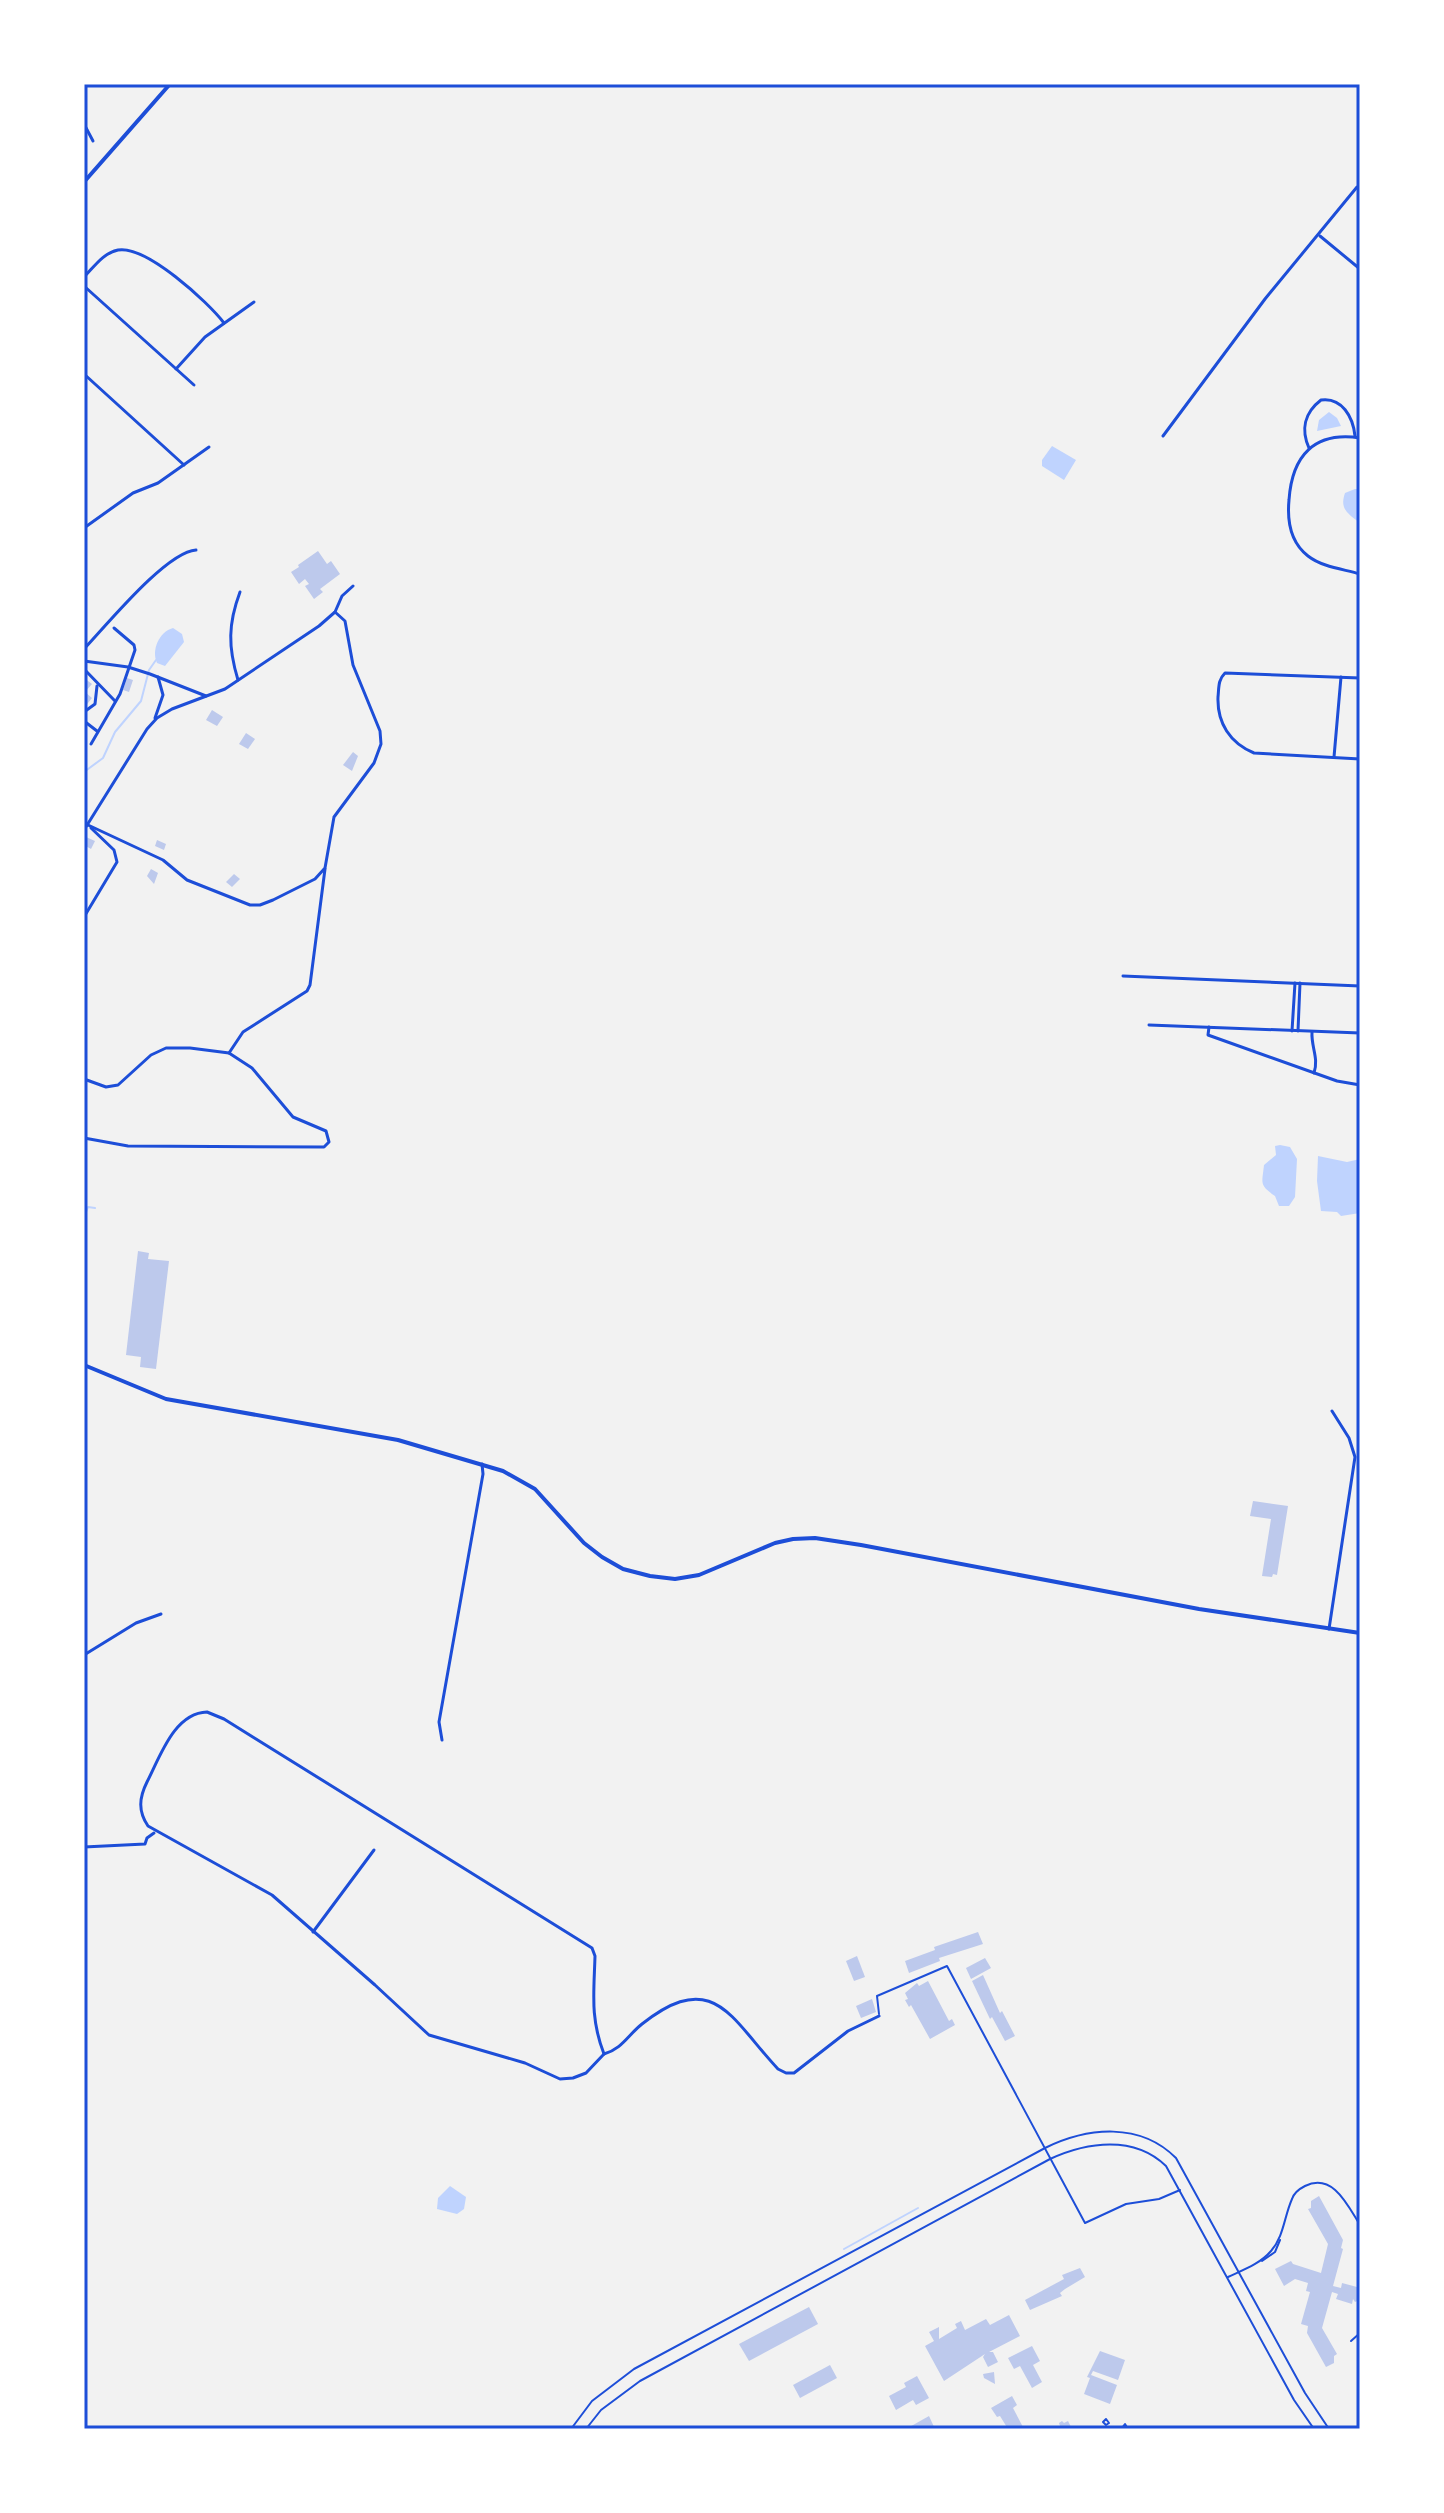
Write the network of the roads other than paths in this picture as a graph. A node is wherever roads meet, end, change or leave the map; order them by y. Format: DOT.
graph roads {
  1 [pos="170,84"];
  2 [pos="84,124"];
  3 [pos="93,141"];
  4 [pos="84,182"];
  5 [pos="1357,187"];
  6 [pos="1319,235"];
  7 [pos="1360,269"];
  8 [pos="84,277"];
  9 [pos="84,286"];
  10 [pos="254,302"];
  11 [pos="224,323"];
  12 [pos="176,369"];
  13 [pos="84,374"];
  14 [pos="194,385"];
  15 [pos="1163,436"];
  16 [pos="1357,438"];
  17 [pos="209,447"];
  18 [pos="1309,448"];
  19 [pos="184,465"];
  20 [pos="84,528"];
  21 [pos="196,550"];
  22 [pos="1360,575"];
  23 [pos="353,586"];
  24 [pos="1360,590"];
  25 [pos="240,592"];
  26 [pos="335,612"];
  27 [pos="114,628"];
  28 [pos="84,649"];
  29 [pos="84,661"];
  30 [pos="128,667"];
  31 [pos="84,669"];
  32 [pos="158,677"];
  33 [pos="1341,677"];
  34 [pos="1360,678"];
  35 [pos="238,680"];
  36 [pos="97,683"];
  37 [pos="206,696"];
  38 [pos="116,702"];
  39 [pos="84,712"];
  40 [pos="84,721"];
  41 [pos="152,723"];
  42 [pos="98,732"];
  43 [pos="91,744"];
  44 [pos="1334,758"];
  45 [pos="1360,759"];
  46 [pos="88,825"];
  47 [pos="84,830"];
  48 [pos="116,840"];
  49 [pos="111,847"];
  50 [pos="325,868"];
  51 [pos="307,882"];
  52 [pos="323,891"];
  53 [pos="84,917"];
  54 [pos="1123,976"];
  55 [pos="1295,983"];
  56 [pos="1300,983"];
  57 [pos="1360,986"];
  58 [pos="1149,1025"];
  59 [pos="1209,1027"];
  60 [pos="1292,1031"];
  61 [pos="1298,1031"];
  62 [pos="1312,1032"];
  63 [pos="1360,1033"];
  64 [pos="229,1053"];
  65 [pos="1314,1073"];
  66 [pos="84,1079"];
  67 [pos="1360,1085"];
  68 [pos="84,1138"];
  69 [pos="84,1365"];
  70 [pos="1332,1411"];
  71 [pos="482,1464"];
  72 [pos="161,1614"];
  73 [pos="1329,1629"];
  74 [pos="1360,1633"];
  75 [pos="84,1655"];
  76 [pos="442,1740"];
  77 [pos="155,1832"];
  78 [pos="84,1847"];
  79 [pos="374,1850"];
  80 [pos="313,1932"];
  81 [pos="879,2016"];
  82 [pos="604,2054"];
  83 [pos="1045,2148"];
  84 [pos="1050,2159"];
  85 [pos="1180,2190"];
  86 [pos="1360,2225"];
  87 [pos="1239,2272"];
  88 [pos="1228,2277"];
  89 [pos="1360,2333"];
  90 [pos="1351,2341"];
  91 [pos="571,2429"];
  92 [pos="586,2429"];
  93 [pos="1121,2429"];
  94 [pos="1128,2429"];
  95 [pos="1314,2429"];
  96 [pos="1329,2429"];
  1 -- 4 [label="main road"];
  2 -- 3 [label="street"];
  5 -- 6 [label="street"];
  6 -- 7 [label="street"];
  6 -- 15 [label="street"];
  8 -- 11 [label="street"];
  9 -- 12 [label="street"];
  10 -- 11 [label="street"];
  11 -- 12 [label="street"];
  12 -- 14 [label="street"];
  13 -- 19 [label="street"];
  16 -- 18 [label="street"];
  16 -- 18 [label="street"];
  17 -- 19 [label="street"];
  18 -- 22 [label="street"];
  19 -- 20 [label="street"];
  21 -- 28 [label="street"];
  22 -- 24 [label="street"];
  23 -- 26 [label="street"];
  25 -- 35 [label="street"];
  26 -- 35 [label="street"];
  26 -- 50 [label="street"];
  27 -- 30 [label="street"];
  29 -- 30 [label="street"];
  30 -- 32 [label="street"];
  30 -- 38 [label="street"];
  31 -- 36 [label="street"];
  32 -- 37 [label="street"];
  32 -- 41 [label="street"];
  33 -- 34 [label="street"];
  33 -- 44 [label="street"];
  33 -- 44 [label="street"];
  35 -- 37 [label="street"];
  36 -- 38 [label="street"];
  36 -- 39 [label="street"];
  37 -- 41 [label="street"];
  38 -- 42 [label="street"];
  40 -- 42 [label="street"];
  41 -- 46 [label="street"];
  42 -- 43 [label="street"];
  44 -- 45 [label="street"];
  46 -- 47 [label="street"];
  46 -- 48 [label="street"];
  46 -- 49 [label="street"];
  48 -- 49 [label="street"];
  48 -- 51 [label="street"];
  49 -- 53 [label="street"];
  50 -- 51 [label="street"];
  50 -- 52 [label="street"];
  51 -- 52 [label="street"];
  52 -- 64 [label="street"];
  54 -- 55 [label="street"];
  55 -- 56 [label="street"];
  55 -- 60 [label="street"];
  56 -- 57 [label="street"];
  56 -- 61 [label="street"];
  58 -- 59 [label="street"];
  59 -- 60 [label="street"];
  59 -- 65 [label="street"];
  60 -- 61 [label="street"];
  61 -- 62 [label="street"];
  62 -- 63 [label="street"];
  62 -- 65 [label="street"];
  64 -- 66 [label="street"];
  64 -- 68 [label="street"];
  65 -- 67 [label="street"];
  69 -- 71 [label="main road"];
  70 -- 73 [label="street"];
  71 -- 73 [label="main road"];
  71 -- 76 [label="street"];
  72 -- 75 [label="street"];
  73 -- 74 [label="main road"];
  77 -- 78 [label="street"];
  77 -- 80 [label="street"];
  77 -- 82 [label="street"];
  79 -- 80 [label="street"];
  80 -- 82 [label="street"];
  81 -- 82 [label="street"];
  81 -- 83 [label="street"];
  83 -- 84 [label="street"];
  83 -- 87 [label="street"];
  83 -- 91 [label="street"];
  84 -- 85 [label="street"];
  84 -- 85 [label="street"];
  84 -- 92 [label="street"];
  85 -- 88 [label="street"];
  86 -- 87 [label="street"];
  87 -- 88 [label="street"];
  87 -- 96 [label="street"];
  88 -- 95 [label="street"];
  89 -- 90 [label="street"];
  93 -- 94 [label="street"];
}
